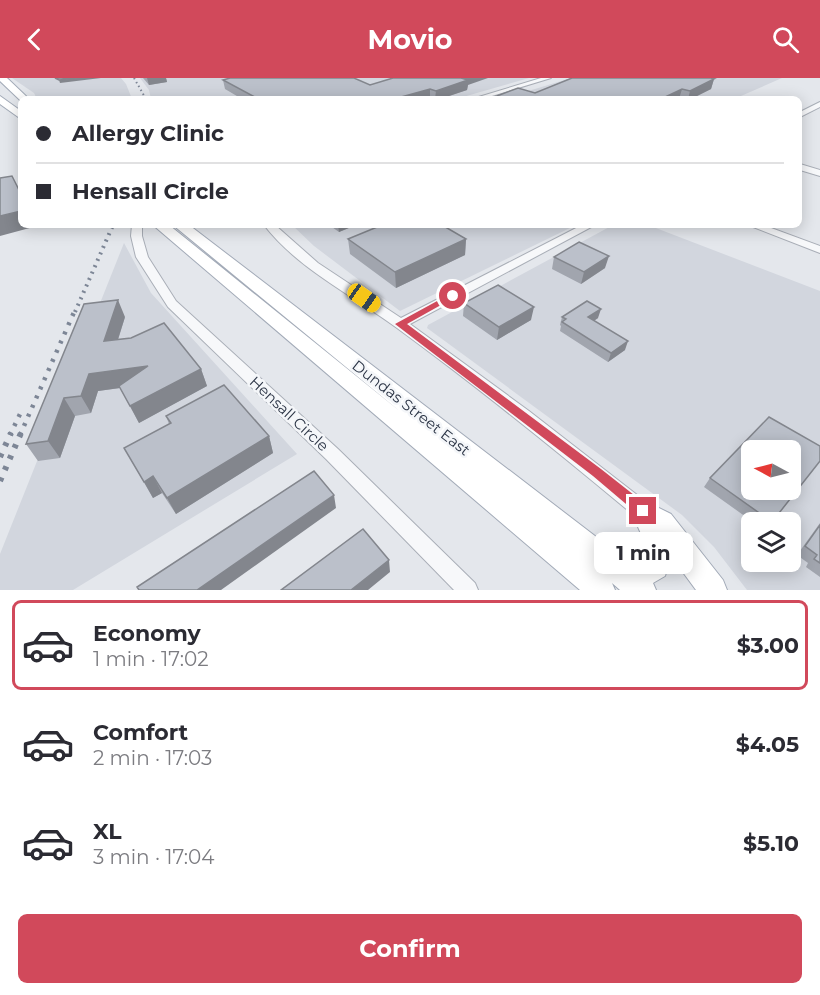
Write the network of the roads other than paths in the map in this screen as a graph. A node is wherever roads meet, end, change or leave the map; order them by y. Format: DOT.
graph roads {
  1 [pos="2,78"];
  2 [pos="548,78"];
  3 [pos="0,96"];
  4 [pos="20,96"];
  5 [pos="485,96"];
  6 [pos="0,104"];
  7 [pos="820,104"];
  8 [pos="18,114"];
  9 [pos="18,114"];
  10 [pos="802,114"];
  11 [pos="802,168"];
  12 [pos="820,173"];
  13 [pos="136,228"];
  14 [pos="164,228"];
  15 [pos="184,228"];
  16 [pos="272,228"];
  17 [pos="584,228"];
  18 [pos="761,228"];
  19 [pos="820,250"];
  20 [pos="400,324"];
  21 [pos="643,511"];
  22 [pos="609,581"];
  23 [pos="468,590"];
  24 [pos="642,590"];
  25 [pos="713,590"];
  1 -- 4 [label="main road"];
  2 -- 5 [label="street"];
  3 -- 4 [label="main road"];
  3 -- 8 [label="main road"];
  6 -- 9 [label="main road"];
  7 -- 10 [label="street"];
  11 -- 12 [label="street"];
  13 -- 23 [label="street, Hensall Circle"];
  14 -- 22 [label="main road, Dundas Street East"];
  15 -- 22 [label="main road, Dundas Street East"];
  16 -- 20 [label="street"];
  17 -- 20 [label="street"];
  18 -- 19 [label="street"];
  20 -- 21 [label="street"];
  21 -- 22 [label="main road"];
  21 -- 25 [label="main road"];
  22 -- 24 [label="main road, Dundas Street East"];
}
